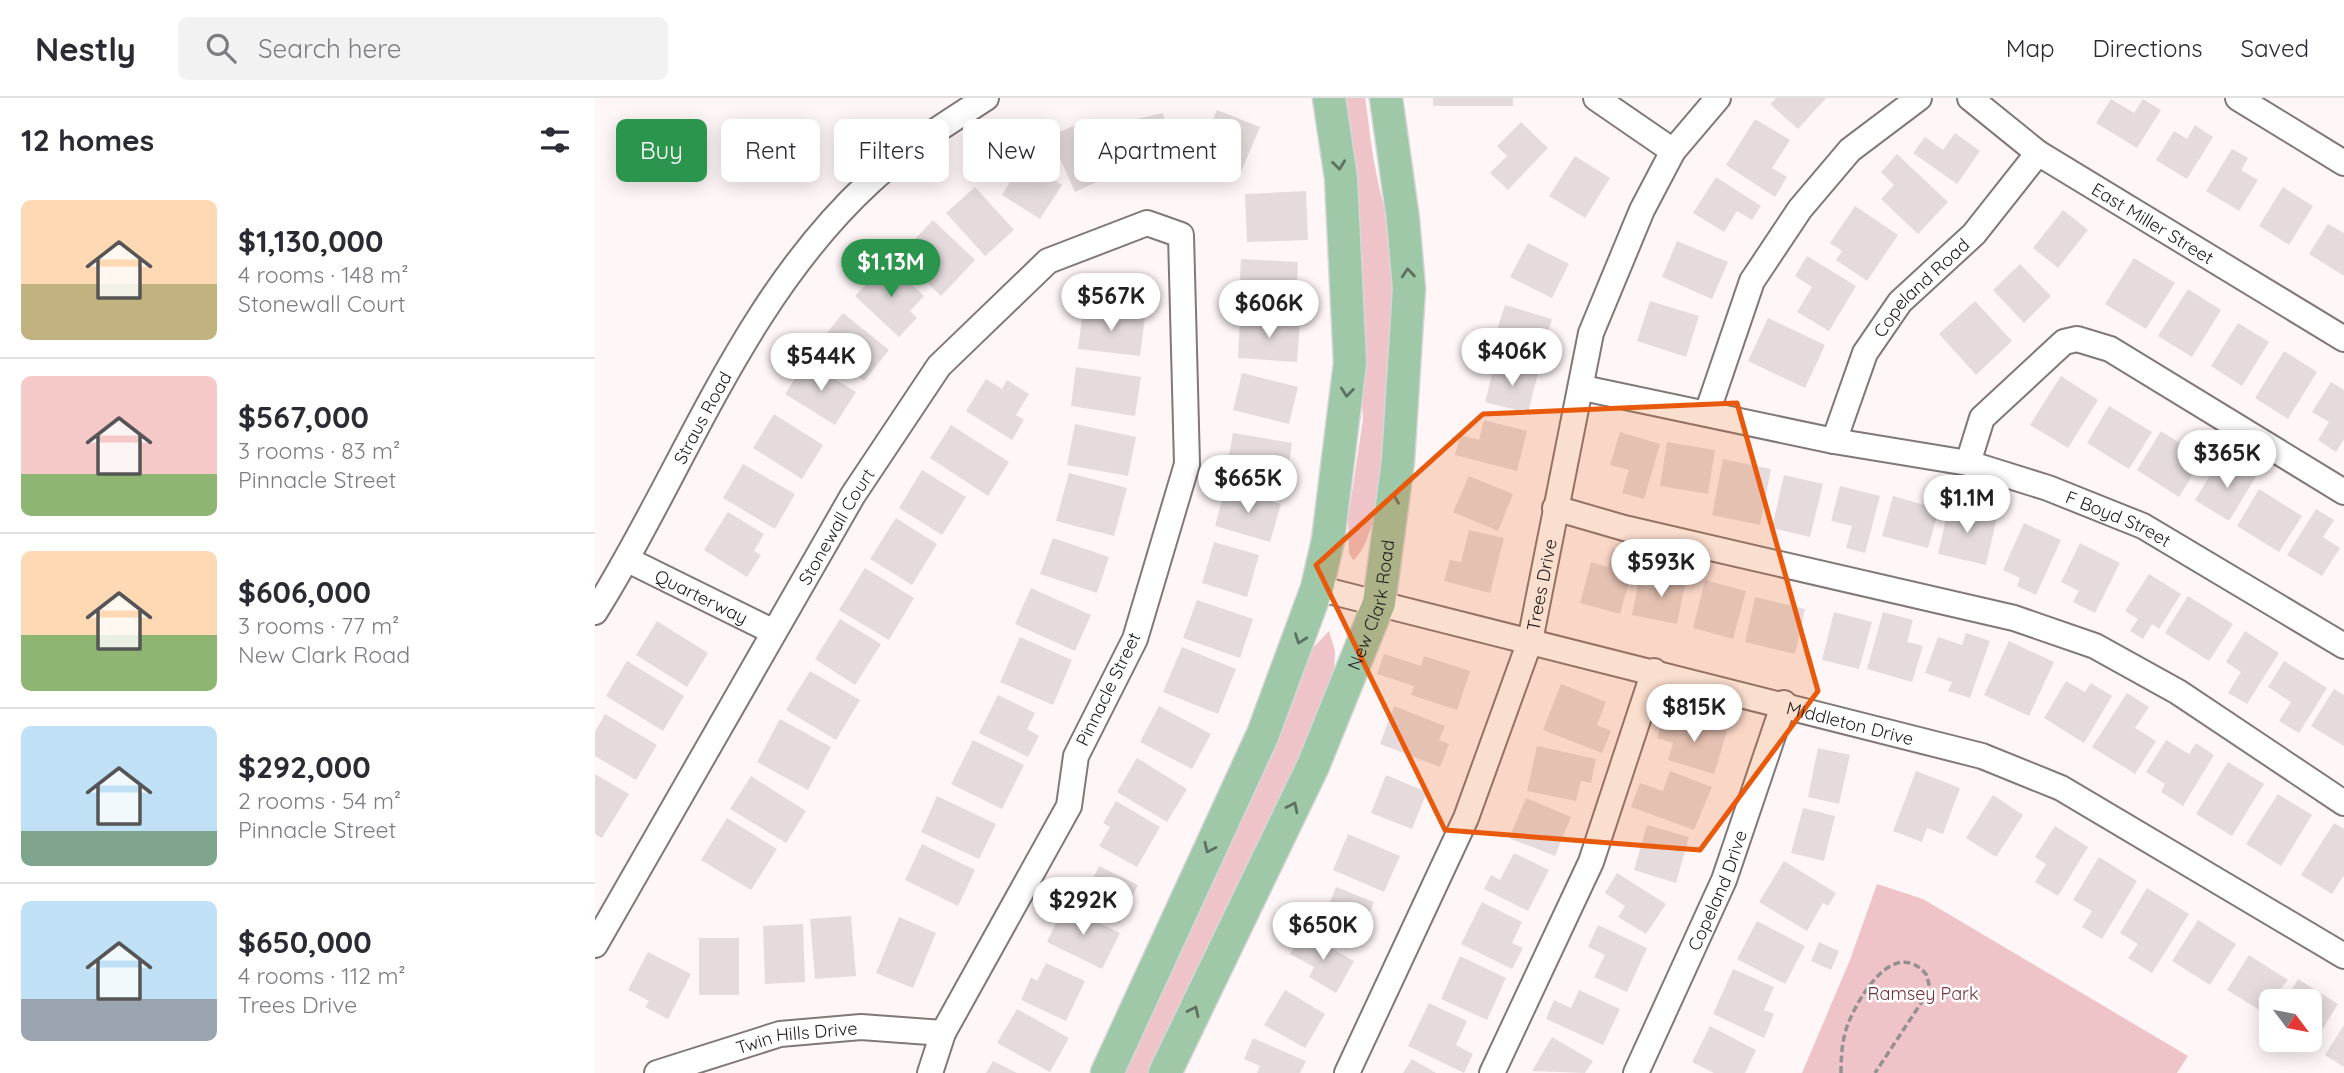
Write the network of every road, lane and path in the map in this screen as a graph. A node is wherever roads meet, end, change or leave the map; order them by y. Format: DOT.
graph roads {
  1 [pos="986,98"];
  2 [pos="1329,98"];
  3 [pos="1387,98"];
  4 [pos="1596,98"];
  5 [pos="1718,98"];
  6 [pos="1919,98"];
  7 [pos="1970,98"];
  8 [pos="2238,98"];
  9 [pos="1673,151"];
  10 [pos="2038,153"];
  11 [pos="2344,163"];
  12 [pos="1181,235"];
  13 [pos="2344,338"];
  14 [pos="1583,388"];
  15 [pos="1707,413"];
  16 [pos="1833,441"];
  17 [pos="1968,463"];
  18 [pos="2344,492"];
  19 [pos="1555,508"];
  20 [pos="628,560"];
  21 [pos="1317,588"];
  22 [pos="1379,603"];
  23 [pos="595,612"];
  24 [pos="774,632"];
  25 [pos="1530,641"];
  26 [pos="2344,646"];
  27 [pos="1654,671"];
  28 [pos="1784,703"];
  29 [pos="2344,803"];
  30 [pos="595,945"];
  31 [pos="2344,956"];
  32 [pos="943,1033"];
  33 [pos="657,1073"];
  34 [pos="930,1073"];
  35 [pos="1107,1073"];
  36 [pos="1165,1073"];
  37 [pos="1347,1073"];
  38 [pos="1492,1073"];
  39 [pos="1636,1073"];
  40 [pos="1841,1073"];
  41 [pos="1875,1073"];
  1 -- 20 [label="street, Straus Road"];
  2 -- 21 [label="main road, one-way"];
  22 -- 3 [label="main road, New Clark Road, one-way"];
  4 -- 9 [label="street"];
  5 -- 9 [label="street, Trees Drive"];
  6 -- 15 [label="street"];
  7 -- 10 [label="street, East Miller Street"];
  8 -- 11 [label="street"];
  9 -- 14 [label="street, Trees Drive"];
  10 -- 13 [label="street, East Miller Street"];
  10 -- 16 [label="street, Copeland Road"];
  12 -- 24 [label="street, Stonewall Court"];
  12 -- 32 [label="street, Pinnacle Street"];
  14 -- 15 [label="street, F Boyd Street"];
  14 -- 19 [label="street, Trees Drive"];
  15 -- 16 [label="street, F Boyd Street"];
  16 -- 17 [label="street, F Boyd Street"];
  17 -- 18 [label="street"];
  17 -- 26 [label="street, F Boyd Street"];
  19 -- 25 [label="street, Trees Drive"];
  19 -- 29 [label="street"];
  20 -- 23 [label="street, Straus Road"];
  20 -- 24 [label="street, Quarterway"];
  21 -- 22 [label="street, Middleton Drive"];
  21 -- 35 [label="main road, one-way"];
  22 -- 25 [label="street, Middleton Drive"];
  36 -- 22 [label="main road, New Clark Road, one-way"];
  24 -- 30 [label="street, Stonewall Court"];
  25 -- 27 [label="street, Middleton Drive"];
  25 -- 37 [label="street, Trees Drive"];
  27 -- 28 [label="street, Middleton Drive"];
  27 -- 38 [label="street"];
  28 -- 31 [label="street, Middleton Drive"];
  28 -- 39 [label="street, Copeland Drive"];
  32 -- 33 [label="street, Twin Hills Drive"];
  32 -- 34 [label="street, Pinnacle Street"];
  40 -- 41 [label="path"];
}
